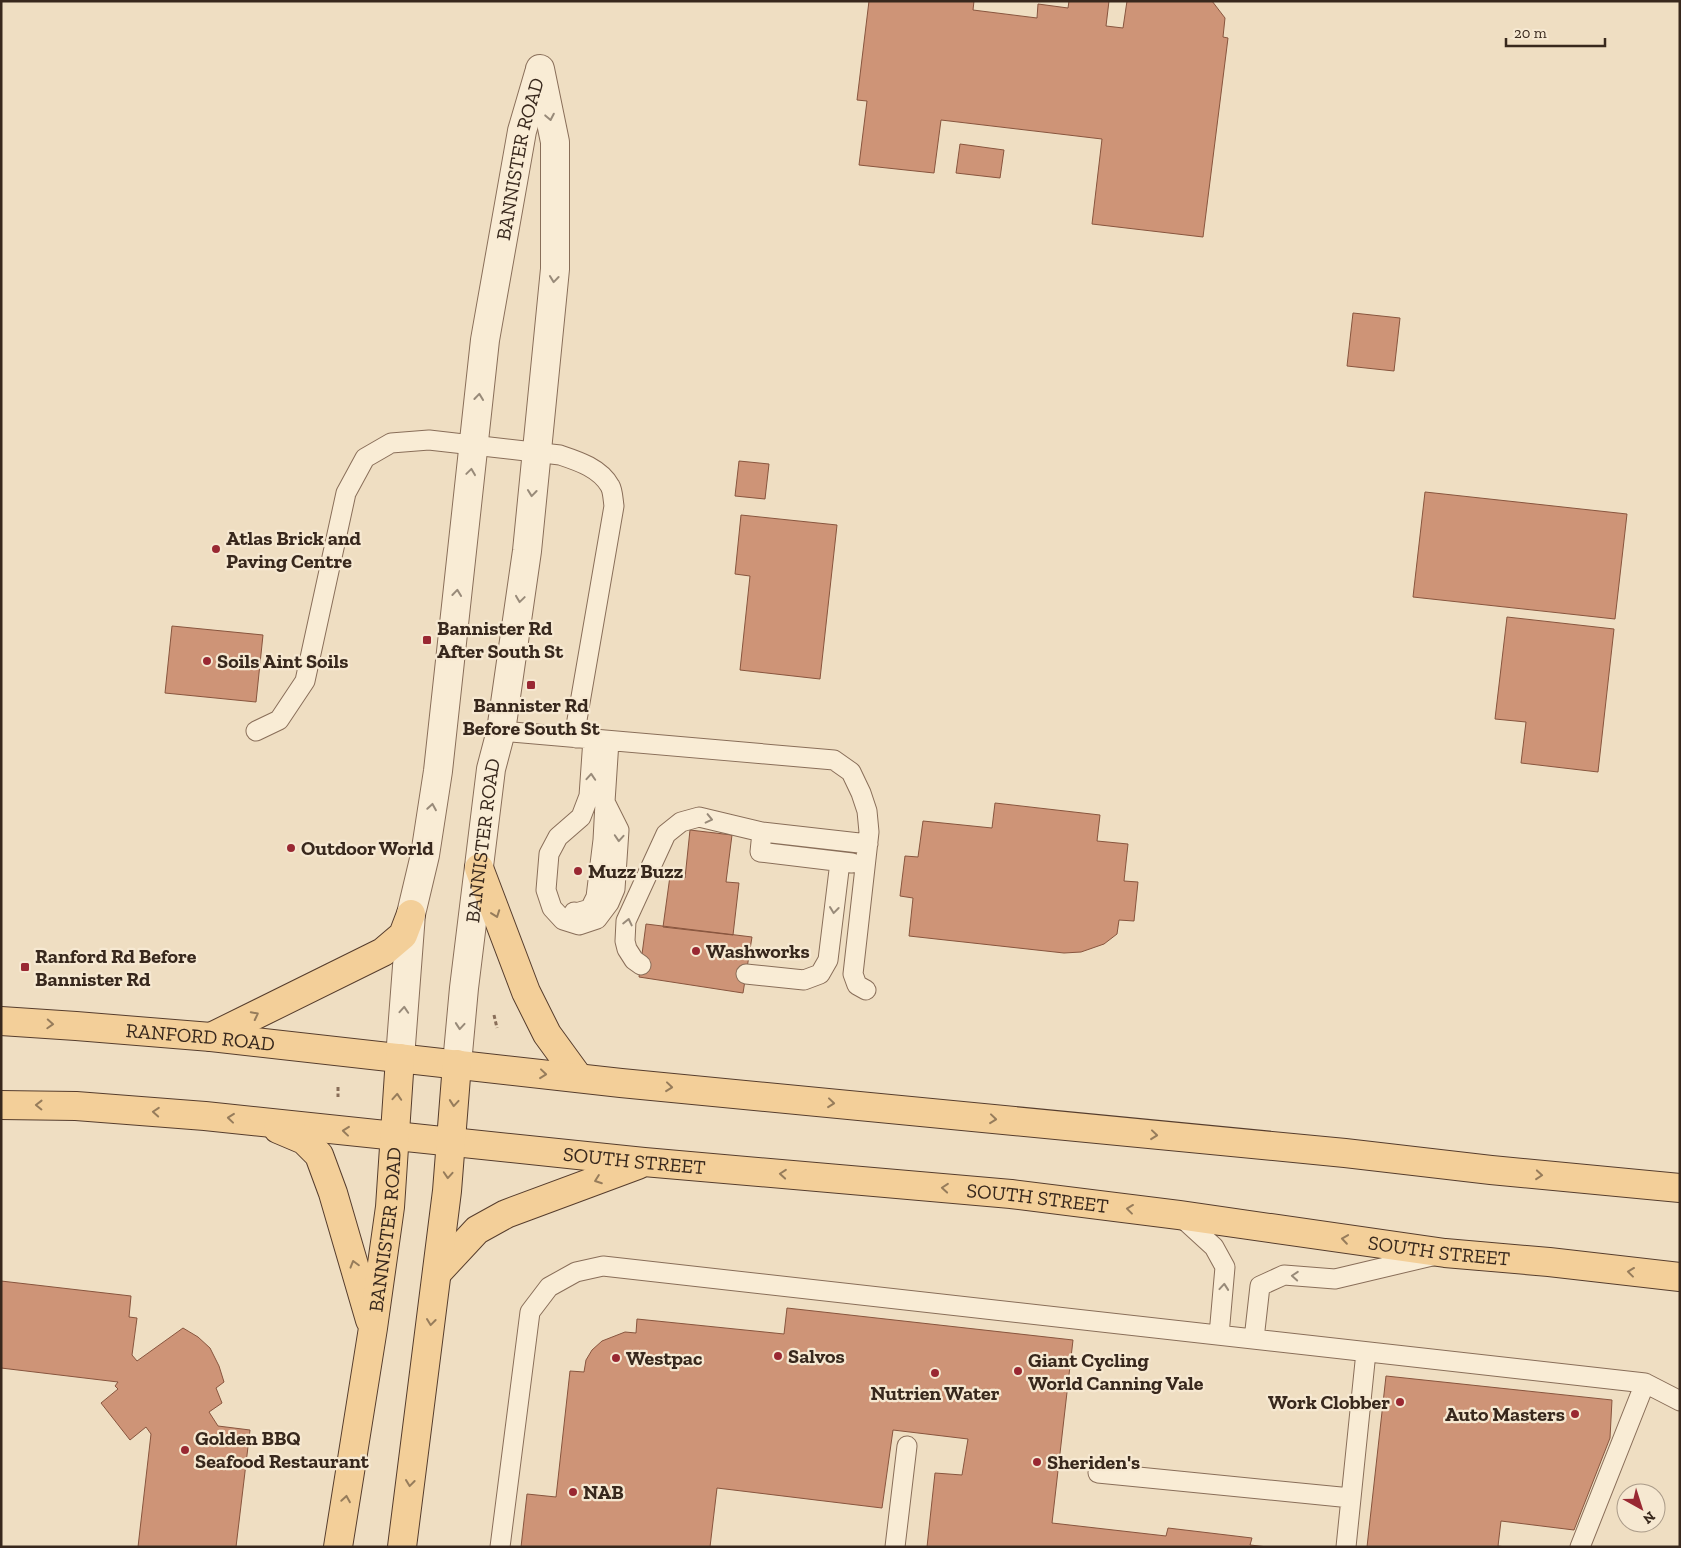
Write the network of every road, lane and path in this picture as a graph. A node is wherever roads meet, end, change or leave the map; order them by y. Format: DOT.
graph roads {
  1 [pos="474,445"];
  2 [pos="536,452"];
  3 [pos="256,731"];
  4 [pos="501,731"];
  5 [pos="593,739"];
  6 [pos="762,832"];
  7 [pos="868,844"];
  8 [pos="840,862"];
  9 [pos="866,865"];
  10 [pos="479,868"];
  11 [pos="411,914"];
  12 [pos="641,964"];
  13 [pos="746,974"];
  14 [pos="866,990"];
  15 [pos="1,1022"];
  16 [pos="211,1037"];
  17 [pos="400,1058"];
  18 [pos="457,1064"];
  19 [pos="579,1078"];
  20 [pos="338,1088"];
  21 [pos="338,1097"];
  22 [pos="1,1105"];
  23 [pos="258,1121"];
  24 [pos="395,1136"];
  25 [pos="450,1142"];
  26 [pos="644,1162"];
  27 [pos="1680,1188"];
  28 [pos="1179,1215"];
  29 [pos="1445,1253"];
  30 [pos="437,1273"];
  31 [pos="1680,1277"];
  32 [pos="373,1328"];
  33 [pos="1220,1335"];
  34 [pos="1254,1339"];
  35 [pos="1366,1352"];
  36 [pos="1645,1383"];
  37 [pos="1680,1402"];
  38 [pos="907,1446"];
  39 [pos="1098,1473"];
  40 [pos="1351,1498"];
  41 [pos="338,1547"];
  42 [pos="402,1547"];
  43 [pos="500,1547"];
  44 [pos="895,1547"];
  45 [pos="1346,1547"];
  46 [pos="1580,1547"];
  1 -- 2 [label="lane"];
  1 -- 2 [label="street, BANNISTER ROAD, one-way"];
  1 -- 3 [label="lane"];
  11 -- 1 [label="street, BANNISTER ROAD, one-way"];
  2 -- 4 [label="street, BANNISTER ROAD, one-way"];
  2 -- 5 [label="lane"];
  4 -- 5 [label="lane"];
  4 -- 10 [label="street, BANNISTER ROAD"];
  5 -- 5 [label="lane, one-way"];
  5 -- 7 [label="lane"];
  6 -- 7 [label="lane"];
  6 -- 8 [label="lane"];
  12 -- 6 [label="lane, one-way"];
  7 -- 9 [label="lane"];
  8 -- 9 [label="lane"];
  8 -- 13 [label="lane, one-way"];
  9 -- 14 [label="lane"];
  10 -- 18 [label="street, BANNISTER ROAD, one-way"];
  10 -- 19 [label="main road, one-way"];
  16 -- 11 [label="main road, one-way"];
  17 -- 11 [label="street, BANNISTER ROAD, one-way"];
  15 -- 16 [label="main road, RANFORD ROAD, one-way"];
  16 -- 17 [label="main road, RANFORD ROAD"];
  17 -- 18 [label="main road"];
  24 -- 17 [label="main road, BANNISTER ROAD, one-way"];
  18 -- 19 [label="main road, one-way"];
  18 -- 25 [label="main road, BANNISTER ROAD, one-way"];
  19 -- 27 [label="main road, one-way"];
  20 -- 21 [label="path"];
  23 -- 22 [label="main road, one-way"];
  24 -- 23 [label="main road, one-way"];
  32 -- 23 [label="main road, one-way"];
  24 -- 25 [label="main road, SOUTH STREET"];
  24 -- 32 [label="main road, BANNISTER ROAD"];
  25 -- 26 [label="main road, SOUTH STREET"];
  25 -- 30 [label="main road, BANNISTER ROAD, one-way"];
  28 -- 26 [label="main road, SOUTH STREET, one-way"];
  26 -- 30 [label="main road, one-way"];
  29 -- 28 [label="main road, SOUTH STREET, one-way"];
  33 -- 28 [label="lane, one-way"];
  31 -- 29 [label="main road, SOUTH STREET, one-way"];
  29 -- 34 [label="lane, one-way"];
  30 -- 42 [label="main road, BANNISTER ROAD, one-way"];
  41 -- 32 [label="main road, BANNISTER ROAD, one-way"];
  33 -- 34 [label="lane"];
  33 -- 43 [label="lane"];
  34 -- 35 [label="lane"];
  35 -- 36 [label="lane"];
  35 -- 40 [label="lane"];
  36 -- 37 [label="lane"];
  36 -- 46 [label="lane"];
  38 -- 44 [label="lane"];
  39 -- 40 [label="lane"];
  40 -- 45 [label="lane"];
}
